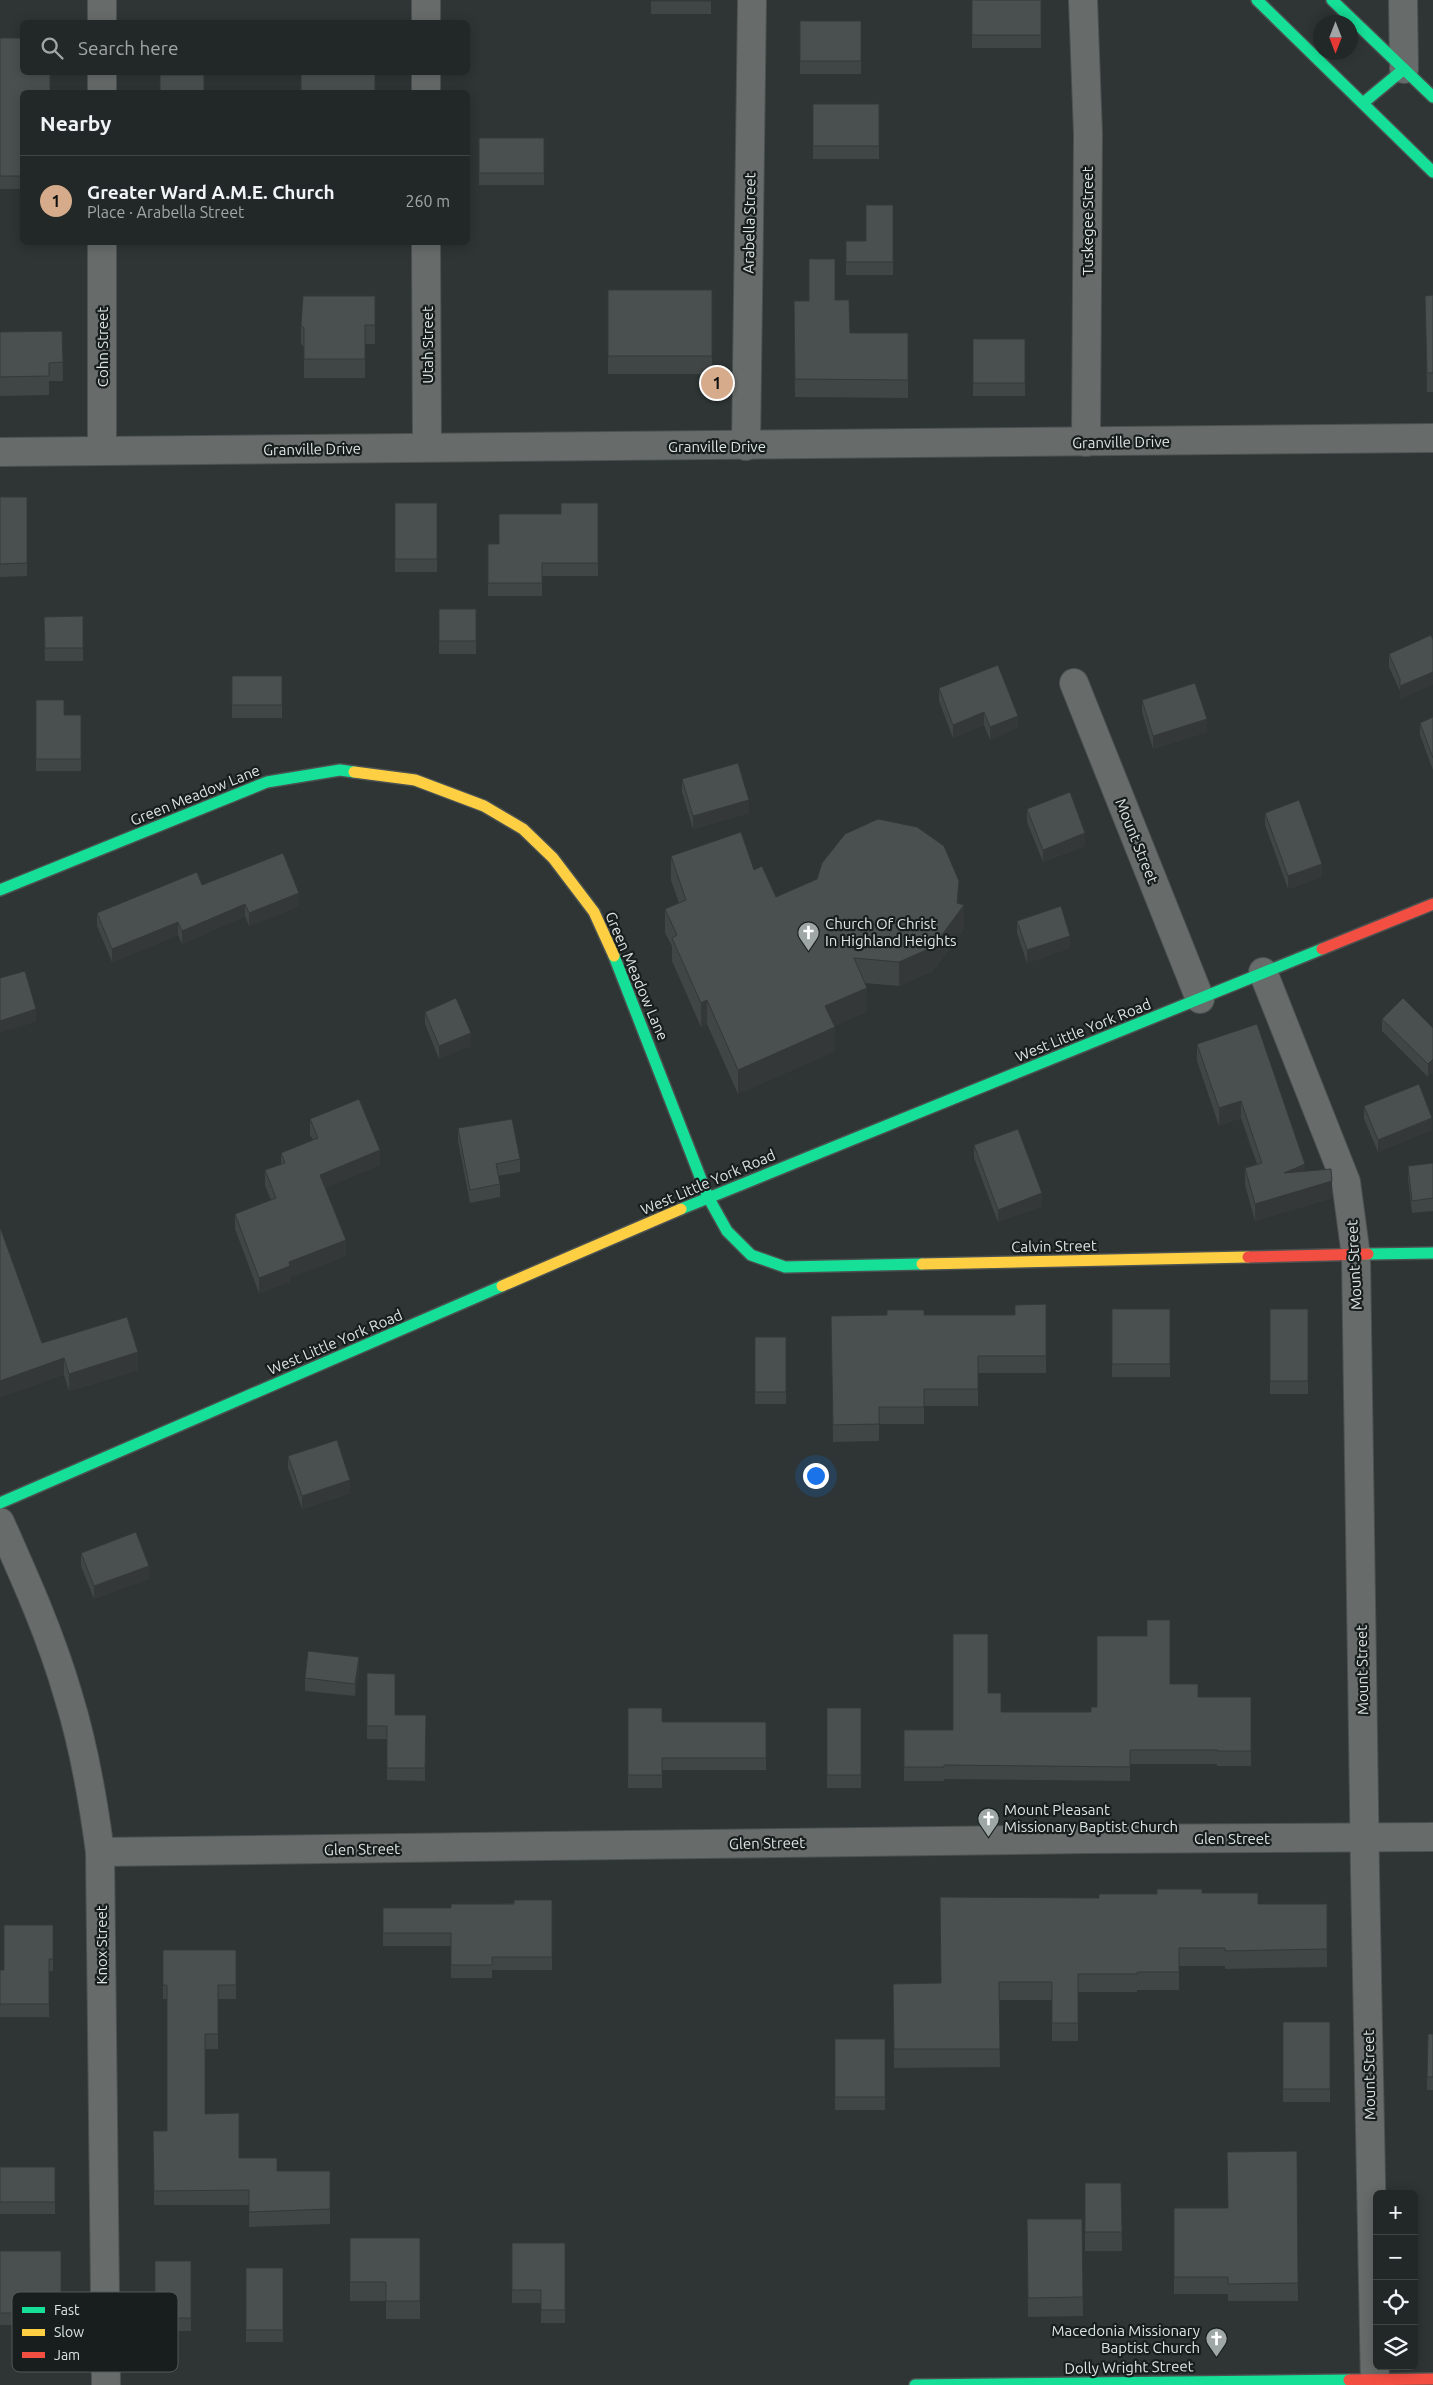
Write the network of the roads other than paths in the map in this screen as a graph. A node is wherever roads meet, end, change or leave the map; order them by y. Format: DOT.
graph roads {
  1 [pos="102,0"];
  2 [pos="426,0"];
  3 [pos="752,0"];
  4 [pos="1083,0"];
  5 [pos="1257,0"];
  6 [pos="1332,0"];
  7 [pos="1403,0"];
  8 [pos="102,20"];
  9 [pos="426,20"];
  10 [pos="1404,69"];
  11 [pos="102,75"];
  12 [pos="426,75"];
  13 [pos="102,90"];
  14 [pos="426,90"];
  15 [pos="1433,97"];
  16 [pos="1363,103"];
  17 [pos="1433,172"];
  18 [pos="102,245"];
  19 [pos="426,245"];
  20 [pos="1433,438"];
  21 [pos="1086,442"];
  22 [pos="746,446"];
  23 [pos="427,447"];
  24 [pos="102,451"];
  25 [pos="0,452"];
  26 [pos="1074,683"];
  27 [pos="0,890"];
  28 [pos="1433,904"];
  29 [pos="1263,972"];
  30 [pos="1200,999"];
  31 [pos="708,1197"];
  32 [pos="1433,1253"];
  33 [pos="1356,1256"];
  34 [pos="0,1503"];
  35 [pos="0,1522"];
  36 [pos="1364,1837"];
  37 [pos="1433,1837"];
  38 [pos="100,1852"];
  39 [pos="105,2292"];
  40 [pos="106,2372"];
  41 [pos="1433,2379"];
  42 [pos="1375,2382"];
  43 [pos="106,2385"];
  44 [pos="915,2385"];
  1 -- 8 [label="street"];
  2 -- 9 [label="street"];
  3 -- 22 [label="street, Arabella Street"];
  4 -- 21 [label="street, Tuskegee Street"];
  5 -- 16 [label="street"];
  6 -- 10 [label="street"];
  7 -- 10 [label="street"];
  10 -- 15 [label="street"];
  10 -- 16 [label="street"];
  11 -- 13 [label="street"];
  12 -- 14 [label="street"];
  16 -- 17 [label="street"];
  18 -- 24 [label="street, Cohn Street"];
  19 -- 23 [label="street, Utah Street"];
  20 -- 21 [label="street, Granville Drive"];
  21 -- 22 [label="street, Granville Drive"];
  22 -- 23 [label="street, Granville Drive"];
  23 -- 24 [label="street, Granville Drive"];
  24 -- 25 [label="street, Granville Drive"];
  26 -- 30 [label="street, Mount Street"];
  27 -- 31 [label="street, Green Meadow Lane"];
  28 -- 29 [label="street, West Little York Road"];
  29 -- 30 [label="street, West Little York Road"];
  29 -- 33 [label="street, Mount Street"];
  30 -- 31 [label="street, West Little York Road"];
  31 -- 33 [label="street, Calvin Street"];
  31 -- 34 [label="street, West Little York Road"];
  32 -- 33 [label="street, Calvin Street"];
  33 -- 36 [label="street, Mount Street"];
  35 -- 38 [label="street, Knox Street"];
  36 -- 37 [label="street, Glen Street"];
  36 -- 38 [label="street, Glen Street"];
  36 -- 42 [label="street, Mount Street"];
  38 -- 39 [label="street, Knox Street"];
  40 -- 43 [label="street, Knox Street"];
  41 -- 42 [label="street, Dolly Wright Street"];
  42 -- 44 [label="street, Dolly Wright Street"];
}
